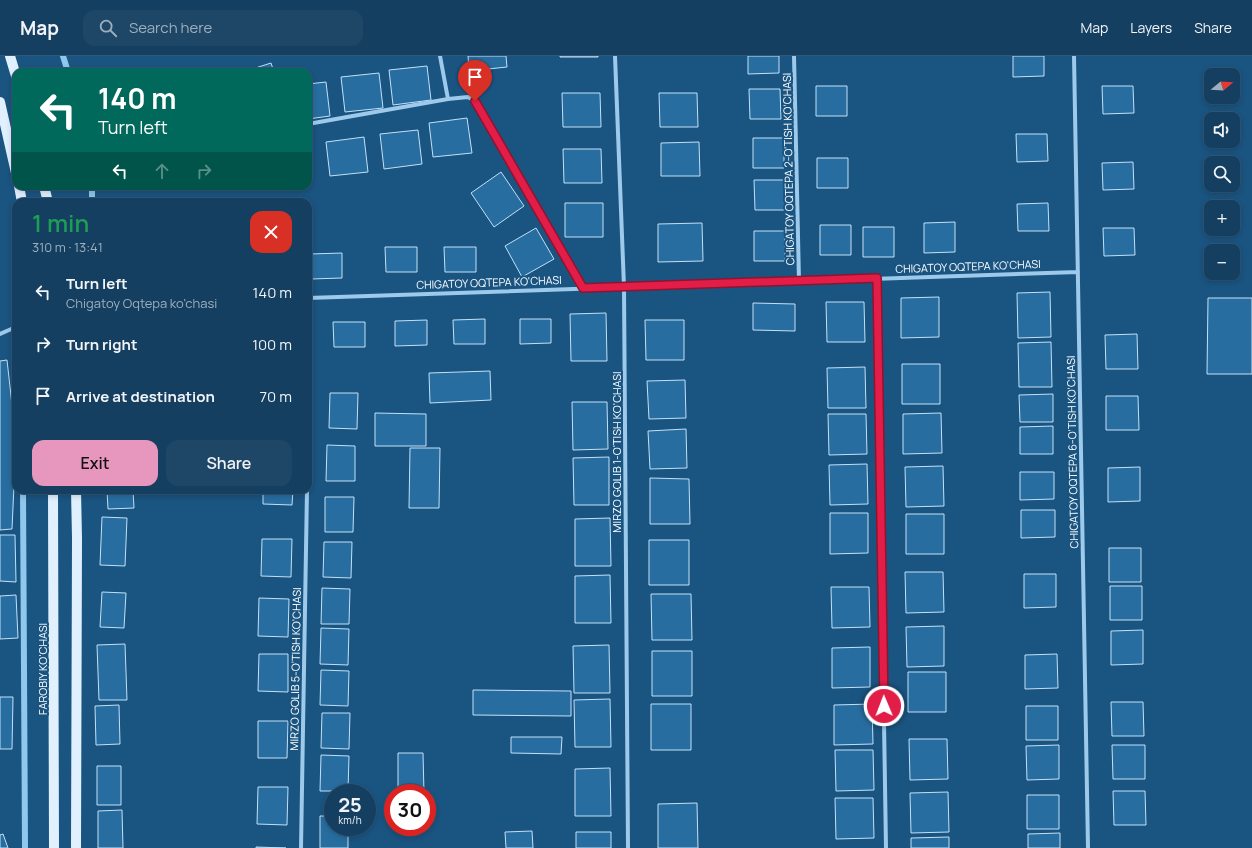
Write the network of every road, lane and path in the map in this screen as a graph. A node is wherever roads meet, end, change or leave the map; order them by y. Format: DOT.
graph roads {
  1 [pos="10,56"];
  2 [pos="440,56"];
  3 [pos="615,56"];
  4 [pos="794,56"];
  5 [pos="1074,56"];
  6 [pos="14,68"];
  7 [pos="448,100"];
  8 [pos="0,102"];
  9 [pos="312,123"];
  10 [pos="12,155"];
  11 [pos="1078,272"];
  12 [pos="877,278"];
  13 [pos="799,281"];
  14 [pos="624,287"];
  15 [pos="583,288"];
  16 [pos="312,298"];
  17 [pos="12,329"];
  18 [pos="0,334"];
  19 [pos="53,494"];
  20 [pos="76,494"];
  21 [pos="307,494"];
  22 [pos="54,848"];
  23 [pos="76,848"];
  24 [pos="301,848"];
  25 [pos="628,848"];
  26 [pos="886,848"];
  27 [pos="1088,848"];
  1 -- 6 [label="main road"];
  2 -- 7 [label="street"];
  3 -- 14 [label="street, MIRZO GOLIB 1-O'TISH KO'CHASI"];
  4 -- 13 [label="street, CHIGATOY OQTEPA 2-O'TISH KO'CHASI"];
  5 -- 11 [label="street, CHIGATOY OQTEPA 6-O'TISH KO'CHASI"];
  7 -- 9 [label="street"];
  7 -- 15 [label="street"];
  8 -- 10 [label="main road"];
  11 -- 12 [label="street, CHIGATOY OQTEPA KO'CHASI"];
  11 -- 27 [label="street, CHIGATOY OQTEPA 6-O'TISH KO'CHASI"];
  12 -- 13 [label="street, CHIGATOY OQTEPA KO'CHASI"];
  12 -- 26 [label="street"];
  13 -- 14 [label="street, CHIGATOY OQTEPA KO'CHASI"];
  14 -- 15 [label="street, CHIGATOY OQTEPA KO'CHASI"];
  14 -- 25 [label="street, MIRZO GOLIB 1-O'TISH KO'CHASI"];
  15 -- 16 [label="street, CHIGATOY OQTEPA KO'CHASI"];
  17 -- 18 [label="street"];
  19 -- 22 [label="main road, FAROBIY KO'CHASI"];
  20 -- 23 [label="main road"];
  21 -- 24 [label="street, MIRZO GOLIB 5-O'TISH KO'CHASI"];
}
